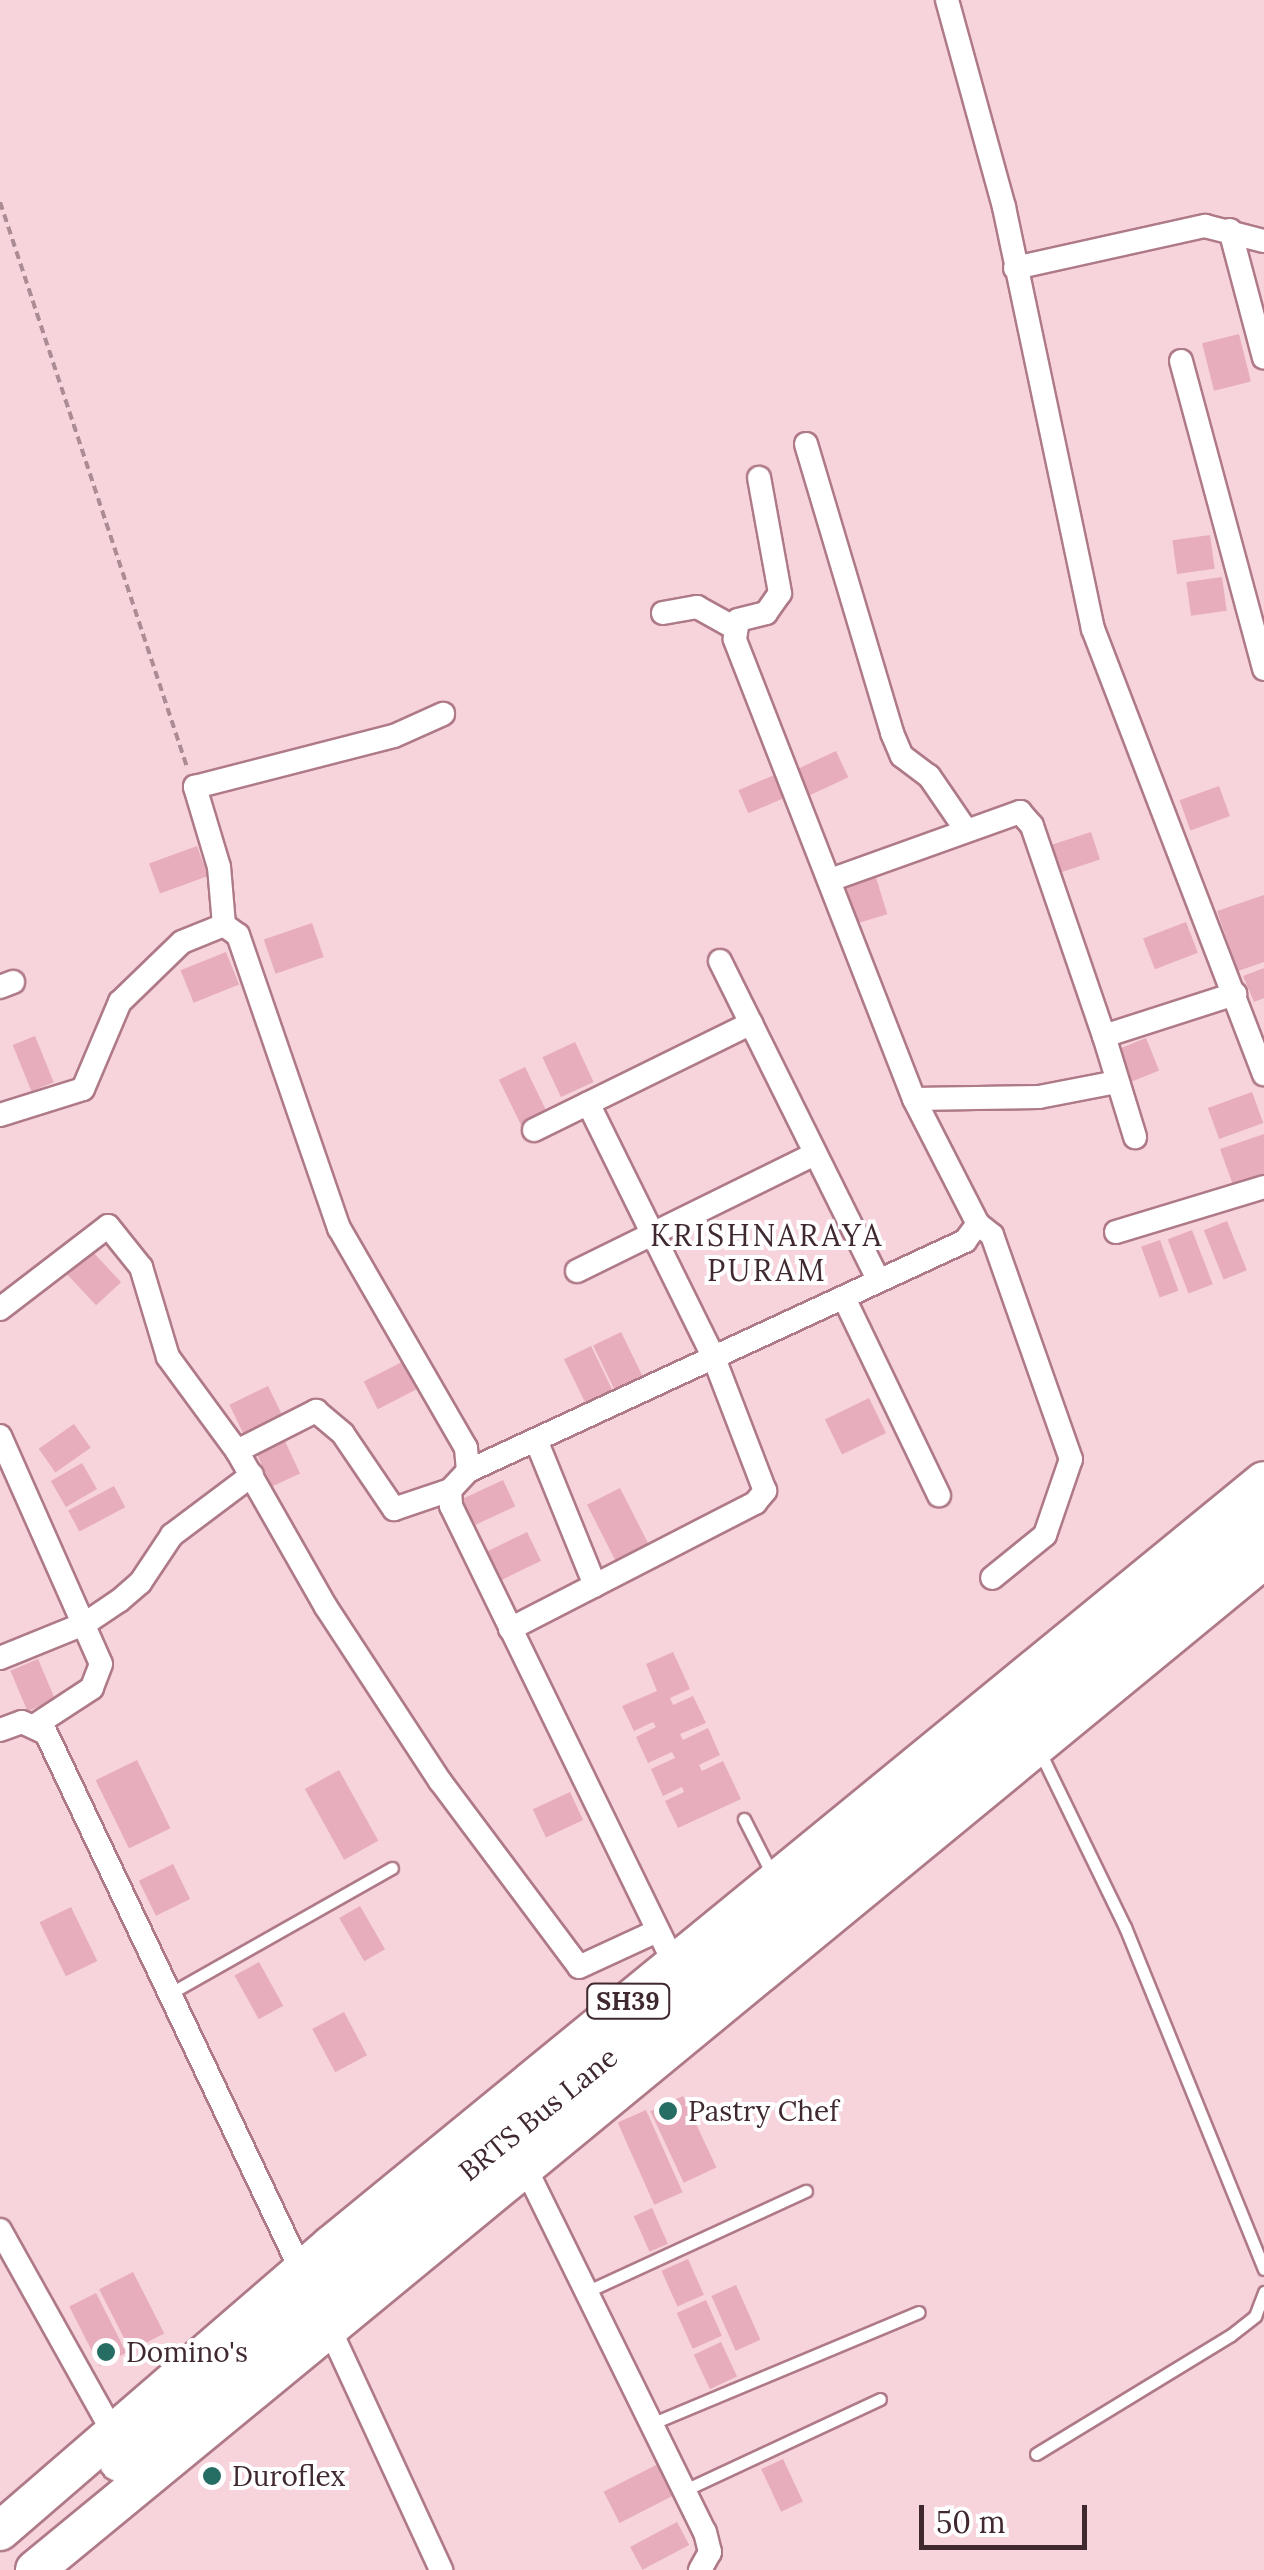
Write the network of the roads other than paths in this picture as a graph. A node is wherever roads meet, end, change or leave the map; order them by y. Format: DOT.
graph roads {
  1 [pos="947,0"];
  2 [pos="1230,230"];
  3 [pos="1264,241"];
  4 [pos="1015,268"];
  5 [pos="1264,358"];
  6 [pos="1181,361"];
  7 [pos="806,444"];
  8 [pos="758,478"];
  9 [pos="663,613"];
  10 [pos="733,627"];
  11 [pos="1264,669"];
  12 [pos="443,714"];
  13 [pos="966,830"];
  14 [pos="832,879"];
  15 [pos="224,924"];
  16 [pos="720,961"];
  17 [pos="1235,994"];
  18 [pos="751,1024"];
  19 [pos="1104,1036"];
  20 [pos="1264,1074"];
  21 [pos="1117,1082"];
  22 [pos="914,1099"];
  23 [pos="588,1103"];
  24 [pos="0,1115"];
  25 [pos="534,1130"];
  26 [pos="1135,1137"];
  27 [pos="816,1154"];
  28 [pos="1264,1187"];
  29 [pos="978,1224"];
  30 [pos="1116,1232"];
  31 [pos="653,1234"];
  32 [pos="577,1271"];
  33 [pos="879,1281"];
  34 [pos="844,1298"];
  35 [pos="0,1309"];
  36 [pos="714,1358"];
  37 [pos="0,1436"];
  38 [pos="536,1440"];
  39 [pos="237,1451"];
  40 [pos="468,1471"];
  41 [pos="252,1475"];
  42 [pos="1264,1481"];
  43 [pos="450,1490"];
  44 [pos="939,1494"];
  45 [pos="1264,1522"];
  46 [pos="1264,1559"];
  47 [pos="992,1578"];
  48 [pos="594,1585"];
  49 [pos="86,1623"];
  50 [pos="510,1629"];
  51 [pos="0,1658"];
  52 [pos="36,1724"];
  53 [pos="0,1730"];
  54 [pos="1036,1746"];
  55 [pos="744,1820"];
  56 [pos="392,1868"];
  57 [pos="776,1882"];
  58 [pos="666,1947"];
  59 [pos="167,1995"];
  60 [pos="526,2169"];
  61 [pos="806,2191"];
  62 [pos="0,2230"];
  63 [pos="1264,2269"];
  64 [pos="301,2270"];
  65 [pos="586,2292"];
  66 [pos="1264,2292"];
  67 [pos="919,2312"];
  68 [pos="328,2326"];
  69 [pos="880,2399"];
  70 [pos="648,2425"];
  71 [pos="114,2434"];
  72 [pos="1036,2454"];
  73 [pos="684,2490"];
  74 [pos="0,2531"];
  75 [pos="0,2558"];
  76 [pos="34,2570"];
  77 [pos="441,2570"];
  78 [pos="700,2570"];
  1 -- 4 [label="street"];
  2 -- 3 [label="street"];
  2 -- 4 [label="street"];
  2 -- 5 [label="street"];
  4 -- 17 [label="street"];
  6 -- 11 [label="street"];
  7 -- 13 [label="street"];
  8 -- 10 [label="street"];
  9 -- 10 [label="street"];
  10 -- 14 [label="street"];
  12 -- 15 [label="street"];
  13 -- 14 [label="street"];
  13 -- 19 [label="street"];
  14 -- 22 [label="street"];
  15 -- 24 [label="street"];
  15 -- 40 [label="street"];
  16 -- 18 [label="street"];
  17 -- 19 [label="street"];
  17 -- 20 [label="street"];
  18 -- 23 [label="street"];
  18 -- 27 [label="street"];
  19 -- 21 [label="street"];
  21 -- 22 [label="street"];
  21 -- 26 [label="street"];
  22 -- 29 [label="street"];
  23 -- 25 [label="street"];
  23 -- 31 [label="street"];
  27 -- 31 [label="street"];
  27 -- 33 [label="street"];
  28 -- 30 [label="street"];
  29 -- 33 [label="street"];
  29 -- 47 [label="street"];
  31 -- 32 [label="street"];
  31 -- 36 [label="street"];
  33 -- 34 [label="street"];
  34 -- 36 [label="street"];
  34 -- 44 [label="street"];
  35 -- 39 [label="street"];
  36 -- 38 [label="street"];
  36 -- 48 [label="street"];
  37 -- 49 [label="street"];
  38 -- 40 [label="street"];
  38 -- 48 [label="street"];
  39 -- 41 [label="street"];
  39 -- 43 [label="street"];
  40 -- 43 [label="street"];
  41 -- 49 [label="street"];
  41 -- 58 [label="street"];
  42 -- 57 [label="main road, SH39"];
  43 -- 50 [label="street"];
  45 -- 75 [label="main road, BRTS Bus Lane"];
  46 -- 54 [label="main road, SH39"];
  48 -- 50 [label="street"];
  49 -- 51 [label="street"];
  49 -- 52 [label="street"];
  50 -- 58 [label="street"];
  52 -- 53 [label="street"];
  52 -- 59 [label="street"];
  54 -- 60 [label="main road, SH39"];
  54 -- 63 [label="lane"];
  55 -- 57 [label="lane"];
  56 -- 59 [label="lane"];
  57 -- 58 [label="main road, SH39"];
  58 -- 64 [label="main road, SH39"];
  59 -- 64 [label="street"];
  60 -- 65 [label="street"];
  60 -- 68 [label="main road, SH39"];
  61 -- 65 [label="lane"];
  62 -- 71 [label="street"];
  64 -- 71 [label="main road, SH39"];
  65 -- 70 [label="street"];
  66 -- 72 [label="lane"];
  67 -- 70 [label="lane"];
  68 -- 76 [label="main road, SH39"];
  68 -- 77 [label="street"];
  69 -- 73 [label="lane"];
  70 -- 73 [label="street"];
  71 -- 74 [label="main road, SH39"];
  73 -- 78 [label="street"];
}
